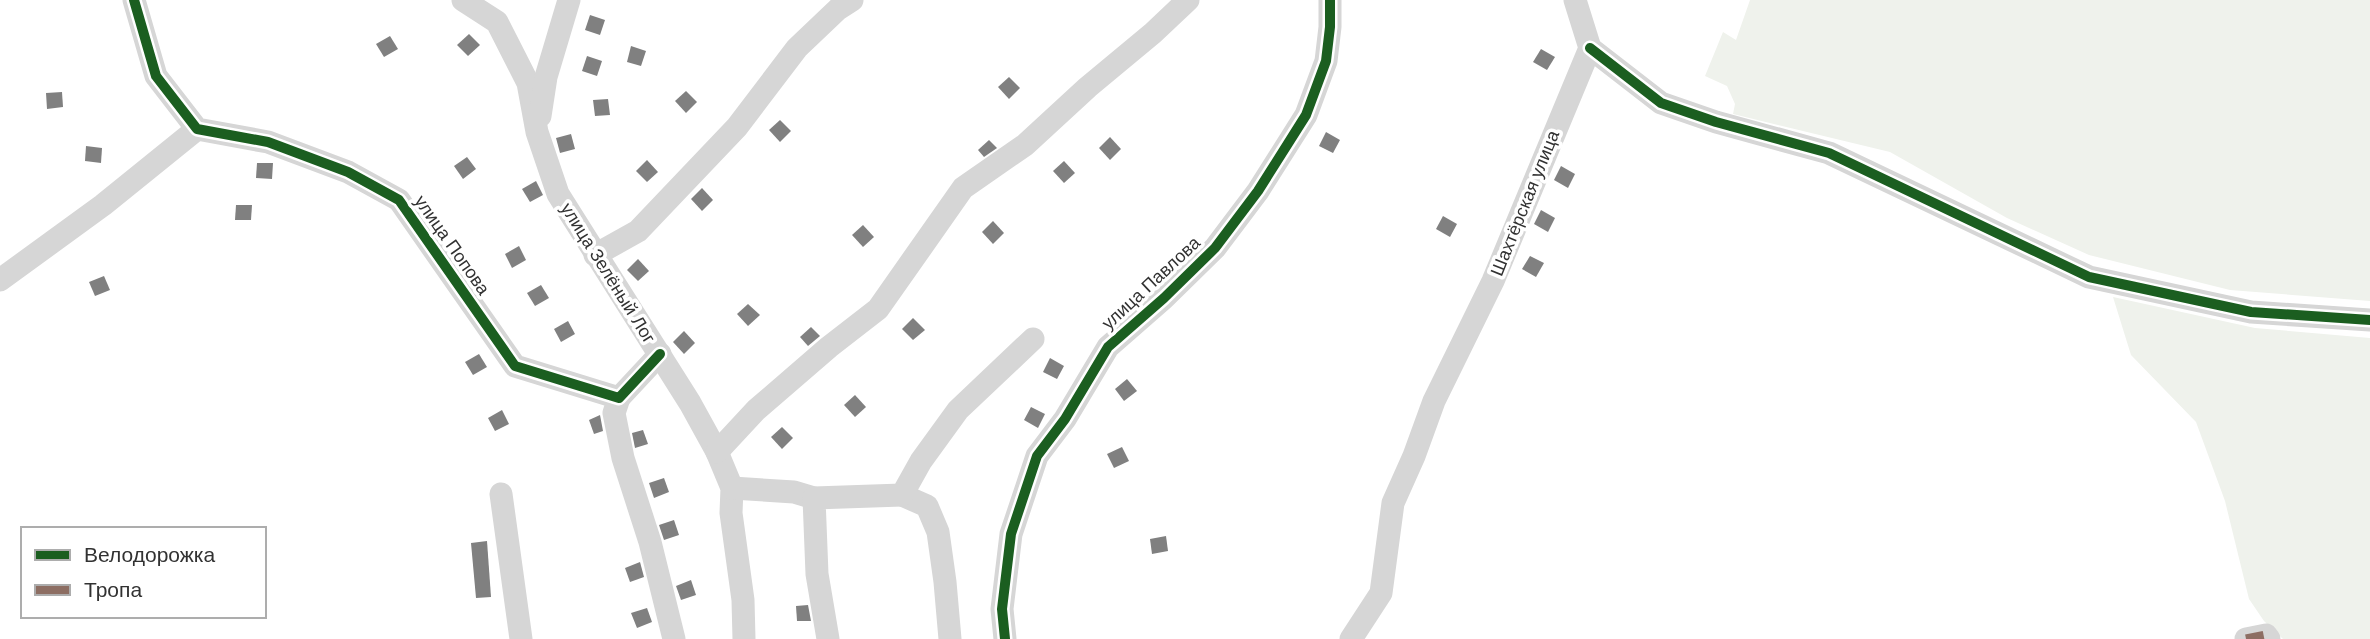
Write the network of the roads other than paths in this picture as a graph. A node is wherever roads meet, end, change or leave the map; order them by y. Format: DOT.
graph roads {
  1 [pos="134,0"];
  2 [pos="463,0"];
  3 [pos="569,0"];
  4 [pos="852,0"];
  5 [pos="1188,0"];
  6 [pos="1331,0"];
  7 [pos="1575,0"];
  8 [pos="1590,48"];
  9 [pos="197,129"];
  10 [pos="537,132"];
  11 [pos="596,255"];
  12 [pos="0,280"];
  13 [pos="2370,320"];
  14 [pos="1033,339"];
  15 [pos="660,354"];
  16 [pos="619,398"];
  17 [pos="716,452"];
  18 [pos="733,488"];
  19 [pos="501,494"];
  20 [pos="902,495"];
  21 [pos="814,498"];
  22 [pos="522,639"];
  23 [pos="674,639"];
  24 [pos="744,639"];
  25 [pos="828,639"];
  26 [pos="950,639"];
  27 [pos="1005,639"];
  28 [pos="1351,639"];
  29 [pos="2246,639"];
  30 [pos="2269,639"];
  1 -- 9 [label="street"];
  2 -- 10 [label="street, улица Зелёный Лог"];
  3 -- 10 [label="street"];
  4 -- 11 [label="street"];
  5 -- 17 [label="street"];
  6 -- 27 [label="street, улица Павлова"];
  7 -- 8 [label="street"];
  8 -- 13 [label="street"];
  8 -- 28 [label="street, Шахтёрская улица"];
  9 -- 12 [label="street"];
  9 -- 16 [label="street, улица Попова"];
  10 -- 11 [label="street, улица Зелёный Лог"];
  11 -- 15 [label="street, улица Зелёный Лог"];
  14 -- 20 [label="street"];
  15 -- 16 [label="street"];
  15 -- 17 [label="street, улица Зелёный Лог"];
  16 -- 23 [label="street"];
  17 -- 18 [label="street, улица Зелёный Лог"];
  18 -- 21 [label="street"];
  18 -- 24 [label="street, улица Зелёный Лог"];
  19 -- 22 [label="street"];
  20 -- 21 [label="street"];
  20 -- 26 [label="street"];
  21 -- 25 [label="street"];
  29 -- 30 [label="street"];
}
